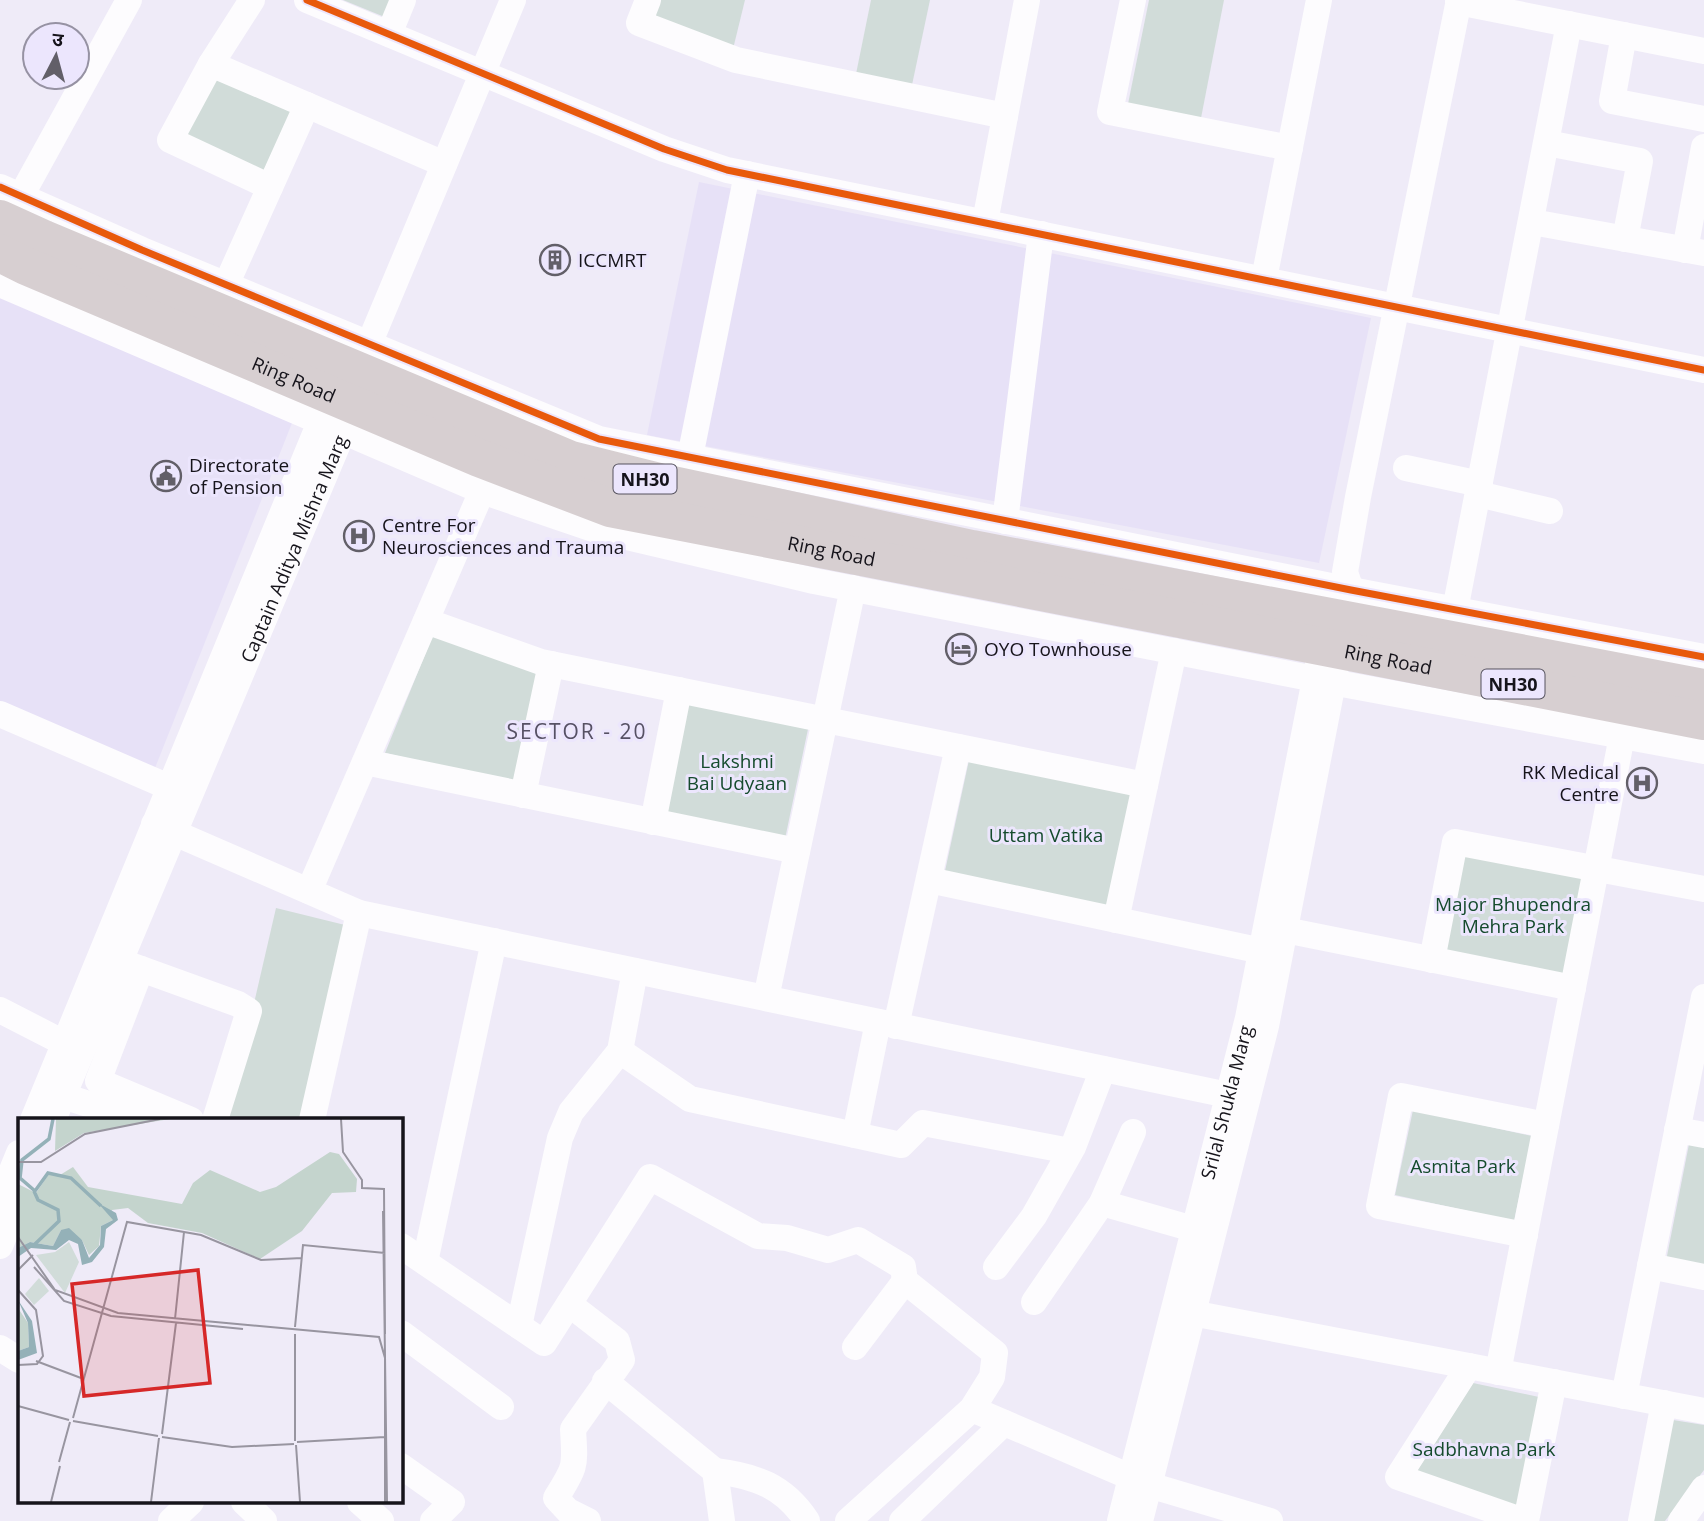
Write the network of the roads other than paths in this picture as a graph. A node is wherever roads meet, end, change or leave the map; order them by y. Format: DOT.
graph roads {
  1 [pos="129,0"];
  2 [pos="252,0"];
  3 [pos="307,0"];
  4 [pos="402,0"];
  5 [pos="513,0"];
  6 [pos="648,0"];
  7 [pos="1027,0"];
  8 [pos="1133,0"];
  9 [pos="1319,0"];
  10 [pos="1458,1"];
  11 [pos="1569,24"];
  12 [pos="389,34"];
  13 [pos="1624,35"];
  14 [pos="1704,51"];
  15 [pos="211,64"];
  16 [pos="482,74"];
  17 [pos="307,105"];
  18 [pos="1005,116"];
  19 [pos="1704,119"];
  20 [pos="1547,143"];
  21 [pos="1290,148"];
  22 [pos="444,164"];
  23 [pos="1702,164"];
  24 [pos="747,174"];
  25 [pos="270,187"];
  26 [pos="7,201"];
  27 [pos="985,222"];
  28 [pos="1532,222"];
  29 [pos="1041,234"];
  30 [pos="1625,239"];
  31 [pos="1695,252"];
  32 [pos="0,253"];
  33 [pos="1264,279"];
  34 [pos="0,285"];
  35 [pos="226,285"];
  36 [pos="1396,306"];
  37 [pos="1511,330"];
  38 [pos="369,345"];
  39 [pos="1704,370"];
  40 [pos="332,427"];
  41 [pos="690,457"];
  42 [pos="1406,468"];
  43 [pos="1479,489"];
  44 [pos="482,491"];
  45 [pos="1550,511"];
  46 [pos="1005,520"];
  47 [pos="853,588"];
  48 [pos="1455,610"];
  49 [pos="426,621"];
  50 [pos="1334,627"];
  51 [pos="1174,652"];
  52 [pos="1704,657"];
  53 [pos="551,664"];
  54 [pos="1704,688"];
  55 [pos="679,690"];
  56 [pos="0,714"];
  57 [pos="825,720"];
  58 [pos="1704,721"];
  59 [pos="1622,736"];
  60 [pos="958,747"];
  61 [pos="1704,751"];
  62 [pos="365,762"];
  63 [pos="1145,785"];
  64 [pos="179,791"];
  65 [pos="523,795"];
  66 [pos="653,822"];
  67 [pos="164,828"];
  68 [pos="797,851"];
  69 [pos="1597,868"];
  70 [pos="929,880"];
  71 [pos="1704,889"];
  72 [pos="309,891"];
  73 [pos="359,913"];
  74 [pos="1116,920"];
  75 [pos="494,941"];
  76 [pos="1273,941"];
  77 [pos="1432,960"];
  78 [pos="130,965"];
  79 [pos="635,971"];
  80 [pos="1573,988"];
  81 [pos="1704,997"];
  82 [pos="766,998"];
  83 [pos="2,1017"];
  84 [pos="887,1024"];
  85 [pos="64,1043"];
  86 [pos="620,1051"];
  87 [pos="1103,1069"];
  88 [pos="1238,1097"];
  89 [pos="58,1108"];
  90 [pos="34,1118"];
  91 [pos="126,1118"];
  92 [pos="186,1118"];
  93 [pos="216,1118"];
  94 [pos="312,1118"];
  95 [pos="1546,1125"];
  96 [pos="1677,1130"];
  97 [pos="1133,1132"];
  98 [pos="855,1135"];
  99 [pos="1704,1135"];
  100 [pos="1070,1151"];
  101 [pos="18,1155"];
  102 [pos="0,1200"];
  103 [pos="1102,1203"];
  104 [pos="18,1204"];
  105 [pos="1203,1232"];
  106 [pos="1525,1235"];
  107 [pos="8,1241"];
  108 [pos="402,1247"];
  109 [pos="425,1262"];
  110 [pos="1650,1266"];
  111 [pos="996,1267"];
  112 [pos="1704,1277"];
  113 [pos="905,1281"];
  114 [pos="1034,1302"];
  115 [pos="569,1304"];
  116 [pos="1183,1311"];
  117 [pos="519,1326"];
  118 [pos="402,1334"];
  119 [pos="0,1348"];
  120 [pos="855,1348"];
  121 [pos="18,1359"];
  122 [pos="1469,1366"];
  123 [pos="1498,1371"];
  124 [pos="606,1381"];
  125 [pos="1554,1382"];
  126 [pos="1625,1396"];
  127 [pos="1664,1403"];
  128 [pos="501,1407"];
  129 [pos="972,1409"];
  130 [pos="1704,1411"];
  131 [pos="1004,1423"];
  132 [pos="402,1467"];
  133 [pos="715,1471"];
  134 [pos="1140,1481"];
  135 [pos="1704,1488"];
  136 [pos="936,1489"];
  137 [pos="189,1504"];
  138 [pos="246,1504"];
  139 [pos="361,1504"];
  140 [pos="573,1518"];
  141 [pos="171,1521"];
  142 [pos="264,1521"];
  143 [pos="381,1521"];
  144 [pos="433,1521"];
  145 [pos="722,1521"];
  146 [pos="807,1521"];
  147 [pos="848,1521"];
  148 [pos="902,1521"];
  149 [pos="928,1521"];
  150 [pos="1120,1521"];
  151 [pos="1140,1521"];
  152 [pos="1270,1521"];
  153 [pos="1525,1521"];
  154 [pos="1641,1521"];
  155 [pos="1681,1521"];
  1 -- 26 [label="street"];
  2 -- 15 [label="street"];
  3 -- 12 [label="street"];
  4 -- 12 [label="street"];
  5 -- 16 [label="street, Captain Aditya Mishra Marg"];
  6 -- 18 [label="street"];
  7 -- 18 [label="street"];
  8 -- 21 [label="street"];
  9 -- 21 [label="street"];
  10 -- 11 [label="street"];
  10 -- 36 [label="street, Srilal Shukla Marg"];
  11 -- 13 [label="street"];
  11 -- 20 [label="street"];
  12 -- 16 [label="street"];
  13 -- 14 [label="street"];
  13 -- 19 [label="street"];
  15 -- 17 [label="street"];
  15 -- 25 [label="street"];
  16 -- 22 [label="street, Captain Aditya Mishra Marg"];
  16 -- 24 [label="street"];
  17 -- 22 [label="street"];
  17 -- 25 [label="street"];
  18 -- 27 [label="street"];
  20 -- 28 [label="street"];
  20 -- 30 [label="street"];
  21 -- 33 [label="street"];
  22 -- 38 [label="street, Captain Aditya Mishra Marg"];
  23 -- 31 [label="street"];
  24 -- 27 [label="street"];
  24 -- 41 [label="street"];
  25 -- 35 [label="street"];
  26 -- 35 [label="street"];
  26 -- 50 [label="highway, Ring Road / NH30"];
  27 -- 29 [label="street"];
  28 -- 30 [label="street"];
  28 -- 37 [label="street"];
  29 -- 33 [label="street"];
  29 -- 46 [label="street"];
  30 -- 31 [label="street"];
  32 -- 50 [label="highway, Ring Road / NH30"];
  33 -- 36 [label="street"];
  34 -- 40 [label="street, Ring Road"];
  35 -- 38 [label="street"];
  36 -- 37 [label="street"];
  36 -- 50 [label="street, Srilal Shukla Marg"];
  37 -- 39 [label="street"];
  37 -- 43 [label="street"];
  38 -- 40 [label="street, Captain Aditya Mishra Marg"];
  38 -- 41 [label="street"];
  40 -- 44 [label="street, Ring Road"];
  40 -- 64 [label="street, Captain Aditya Mishra Marg"];
  41 -- 46 [label="street"];
  42 -- 43 [label="street"];
  43 -- 45 [label="street"];
  43 -- 48 [label="street"];
  44 -- 47 [label="street, Ring Road"];
  44 -- 49 [label="street"];
  46 -- 50 [label="street"];
  47 -- 51 [label="street, Ring Road"];
  47 -- 57 [label="street"];
  48 -- 50 [label="street"];
  48 -- 52 [label="street"];
  49 -- 53 [label="street"];
  49 -- 62 [label="street"];
  50 -- 51 [label="street, Ring Road"];
  50 -- 54 [label="highway, Ring Road / NH30"];
  50 -- 58 [label="highway, Ring Road / NH30"];
  50 -- 59 [label="street"];
  50 -- 76 [label="street, Srilal Shukla Marg"];
  51 -- 63 [label="street"];
  53 -- 55 [label="street"];
  53 -- 65 [label="street"];
  55 -- 57 [label="street"];
  55 -- 66 [label="street"];
  56 -- 64 [label="street"];
  57 -- 60 [label="street"];
  57 -- 68 [label="street"];
  59 -- 61 [label="street"];
  59 -- 69 [label="street"];
  60 -- 63 [label="street"];
  60 -- 70 [label="street"];
  62 -- 65 [label="street"];
  62 -- 72 [label="street"];
  63 -- 74 [label="street"];
  64 -- 67 [label="street, Captain Aditya Mishra Marg"];
  65 -- 66 [label="street"];
  66 -- 68 [label="street"];
  67 -- 72 [label="street"];
  67 -- 78 [label="street, Captain Aditya Mishra Marg"];
  67 -- 85 [label="street, Captain Aditya Mishra Marg"];
  68 -- 82 [label="street"];
  69 -- 71 [label="street"];
  69 -- 77 [label="street"];
  69 -- 80 [label="street"];
  70 -- 74 [label="street"];
  70 -- 84 [label="street"];
  72 -- 73 [label="street"];
  73 -- 75 [label="street"];
  73 -- 94 [label="street"];
  74 -- 76 [label="street"];
  75 -- 79 [label="street"];
  75 -- 109 [label="street"];
  76 -- 77 [label="street"];
  76 -- 88 [label="street, Srilal Shukla Marg"];
  77 -- 80 [label="street"];
  78 -- 89 [label="street, Captain Aditya Mishra Marg"];
  78 -- 92 [label="street"];
  78 -- 93 [label="street"];
  79 -- 82 [label="street"];
  79 -- 86 [label="street"];
  80 -- 95 [label="street"];
  81 -- 96 [label="street"];
  82 -- 84 [label="street"];
  83 -- 85 [label="street"];
  84 -- 87 [label="street"];
  84 -- 98 [label="street"];
  85 -- 90 [label="street, Captain Aditya Mishra Marg"];
  86 -- 98 [label="street"];
  86 -- 117 [label="street"];
  87 -- 88 [label="street"];
  87 -- 100 [label="street"];
  88 -- 105 [label="street, Srilal Shukla Marg"];
  89 -- 91 [label="street"];
  95 -- 106 [label="street"];
  95 -- 106 [label="street"];
  96 -- 99 [label="street"];
  96 -- 110 [label="street"];
  97 -- 103 [label="street"];
  98 -- 100 [label="street"];
  100 -- 111 [label="street"];
  101 -- 102 [label="street"];
  103 -- 105 [label="street"];
  103 -- 114 [label="street"];
  104 -- 107 [label="street"];
  105 -- 116 [label="street, Srilal Shukla Marg"];
  106 -- 123 [label="street"];
  108 -- 109 [label="street"];
  109 -- 117 [label="street"];
  110 -- 112 [label="street"];
  110 -- 126 [label="street"];
  113 -- 115 [label="street"];
  113 -- 120 [label="street"];
  113 -- 129 [label="street"];
  115 -- 117 [label="street"];
  115 -- 124 [label="street"];
  116 -- 122 [label="street"];
  116 -- 134 [label="street, Srilal Shukla Marg"];
  118 -- 128 [label="street"];
  119 -- 121 [label="street"];
  122 -- 123 [label="street"];
  122 -- 153 [label="street"];
  123 -- 125 [label="street"];
  124 -- 133 [label="street"];
  124 -- 140 [label="street"];
  125 -- 126 [label="street"];
  125 -- 153 [label="street"];
  126 -- 127 [label="street"];
  127 -- 130 [label="street"];
  127 -- 154 [label="street"];
  129 -- 131 [label="street"];
  129 -- 147 [label="street"];
  131 -- 134 [label="street"];
  131 -- 136 [label="street"];
  132 -- 144 [label="street"];
  133 -- 145 [label="street"];
  133 -- 146 [label="street"];
  134 -- 150 [label="street, Srilal Shukla Marg"];
  134 -- 151 [label="street, Srilal Shukla Marg"];
  134 -- 152 [label="street"];
  135 -- 155 [label="street"];
  136 -- 148 [label="street"];
  136 -- 149 [label="street"];
  137 -- 141 [label="street"];
  138 -- 142 [label="street"];
  139 -- 143 [label="street"];
}
